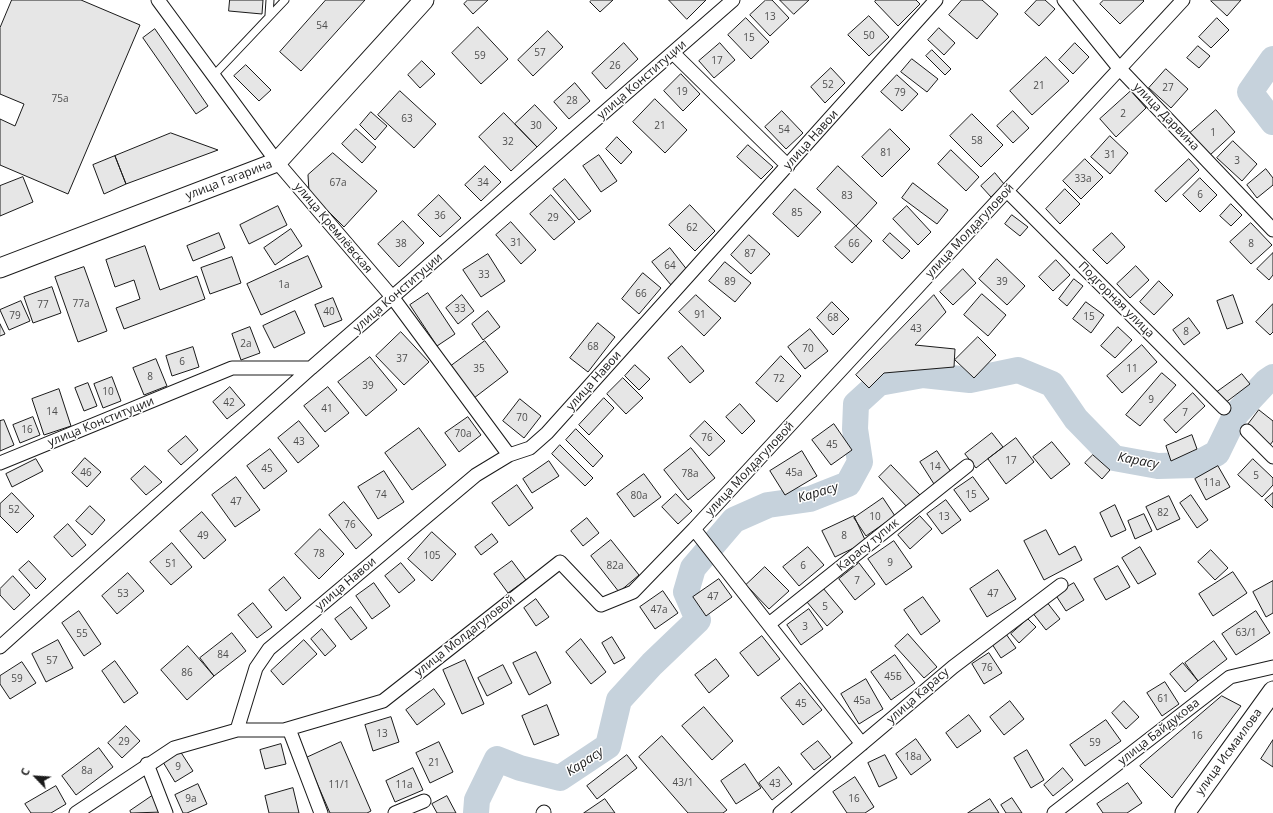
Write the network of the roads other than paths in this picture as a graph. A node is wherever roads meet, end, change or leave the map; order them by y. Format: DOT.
graph roads {
  1 [pos="158,0"];
  2 [pos="270,0"];
  3 [pos="285,0"];
  4 [pos="424,0"];
  5 [pos="733,0"];
  6 [pos="936,0"];
  7 [pos="1064,0"];
  8 [pos="1184,0"];
  9 [pos="269,15"];
  10 [pos="673,53"];
  11 [pos="1119,68"];
  12 [pos="213,76"];
  13 [pos="277,162"];
  14 [pos="788,166"];
  15 [pos="1007,191"];
  16 [pos="1273,230"];
  17 [pos="0,268"];
  18 [pos="393,298"];
  19 [pos="311,368"];
  20 [pos="1224,408"];
  21 [pos="1247,431"];
  22 [pos="509,455"];
  23 [pos="1273,457"];
  24 [pos="0,463"];
  25 [pos="967,466"];
  26 [pos="694,529"];
  27 [pos="1060,585"];
  28 [pos="769,624"];
  29 [pos="0,647"];
  30 [pos="1273,667"];
  31 [pos="1273,691"];
  32 [pos="289,729"];
  33 [pos="237,730"];
  34 [pos="862,744"];
  35 [pos="147,764"];
  36 [pos="424,801"];
  37 [pos="76,813"];
  38 [pos="166,813"];
  39 [pos="321,813"];
  40 [pos="395,813"];
  41 [pos="780,813"];
  42 [pos="1054,813"];
  43 [pos="1185,813"];
  1 -- 12 [label="street, улица Кремлёвская"];
  2 -- 9 [label="lane"];
  3 -- 9 [label="lane"];
  4 -- 13 [label="main road, улица Гагарина"];
  5 -- 10 [label="street, улица Конституции"];
  6 -- 14 [label="street, улица Навои"];
  7 -- 11 [label="street, улица Дарвина"];
  8 -- 11 [label="street, улица Молдагуловой"];
  9 -- 12 [label="lane"];
  10 -- 14 [label="street"];
  10 -- 18 [label="street, улица Конституции"];
  11 -- 15 [label="street, улица Молдагуловой"];
  11 -- 16 [label="street, улица Дарвина"];
  12 -- 13 [label="street, улица Кремлёвская"];
  13 -- 17 [label="main road, улица Гагарина"];
  13 -- 18 [label="street, улица Кремлёвская"];
  14 -- 22 [label="street, улица Навои"];
  15 -- 20 [label="street, Подгорная улица"];
  15 -- 26 [label="street, улица Молдагуловой"];
  18 -- 19 [label="street, улица Конституции"];
  18 -- 22 [label="street, улица Кремлёвская"];
  19 -- 24 [label="street, улица Конституции"];
  19 -- 29 [label="street"];
  21 -- 23 [label="street"];
  22 -- 33 [label="street, улица Навои"];
  25 -- 28 [label="street, Карасу тупик"];
  26 -- 28 [label="street"];
  26 -- 32 [label="street, улица Молдагуловой"];
  27 -- 34 [label="street, улица Карасу"];
  28 -- 34 [label="street"];
  30 -- 42 [label="street, улица Байдукова"];
  31 -- 43 [label="main road, улица Исмаилова"];
  32 -- 33 [label="street, улица Молдагуловой"];
  32 -- 39 [label="street"];
  33 -- 35 [label="street, улица Молдагуловой"];
  34 -- 41 [label="street, улица Карасу"];
  35 -- 37 [label="street, улица Молдагуловой"];
  35 -- 38 [label="street"];
  36 -- 40 [label="street"];
}
